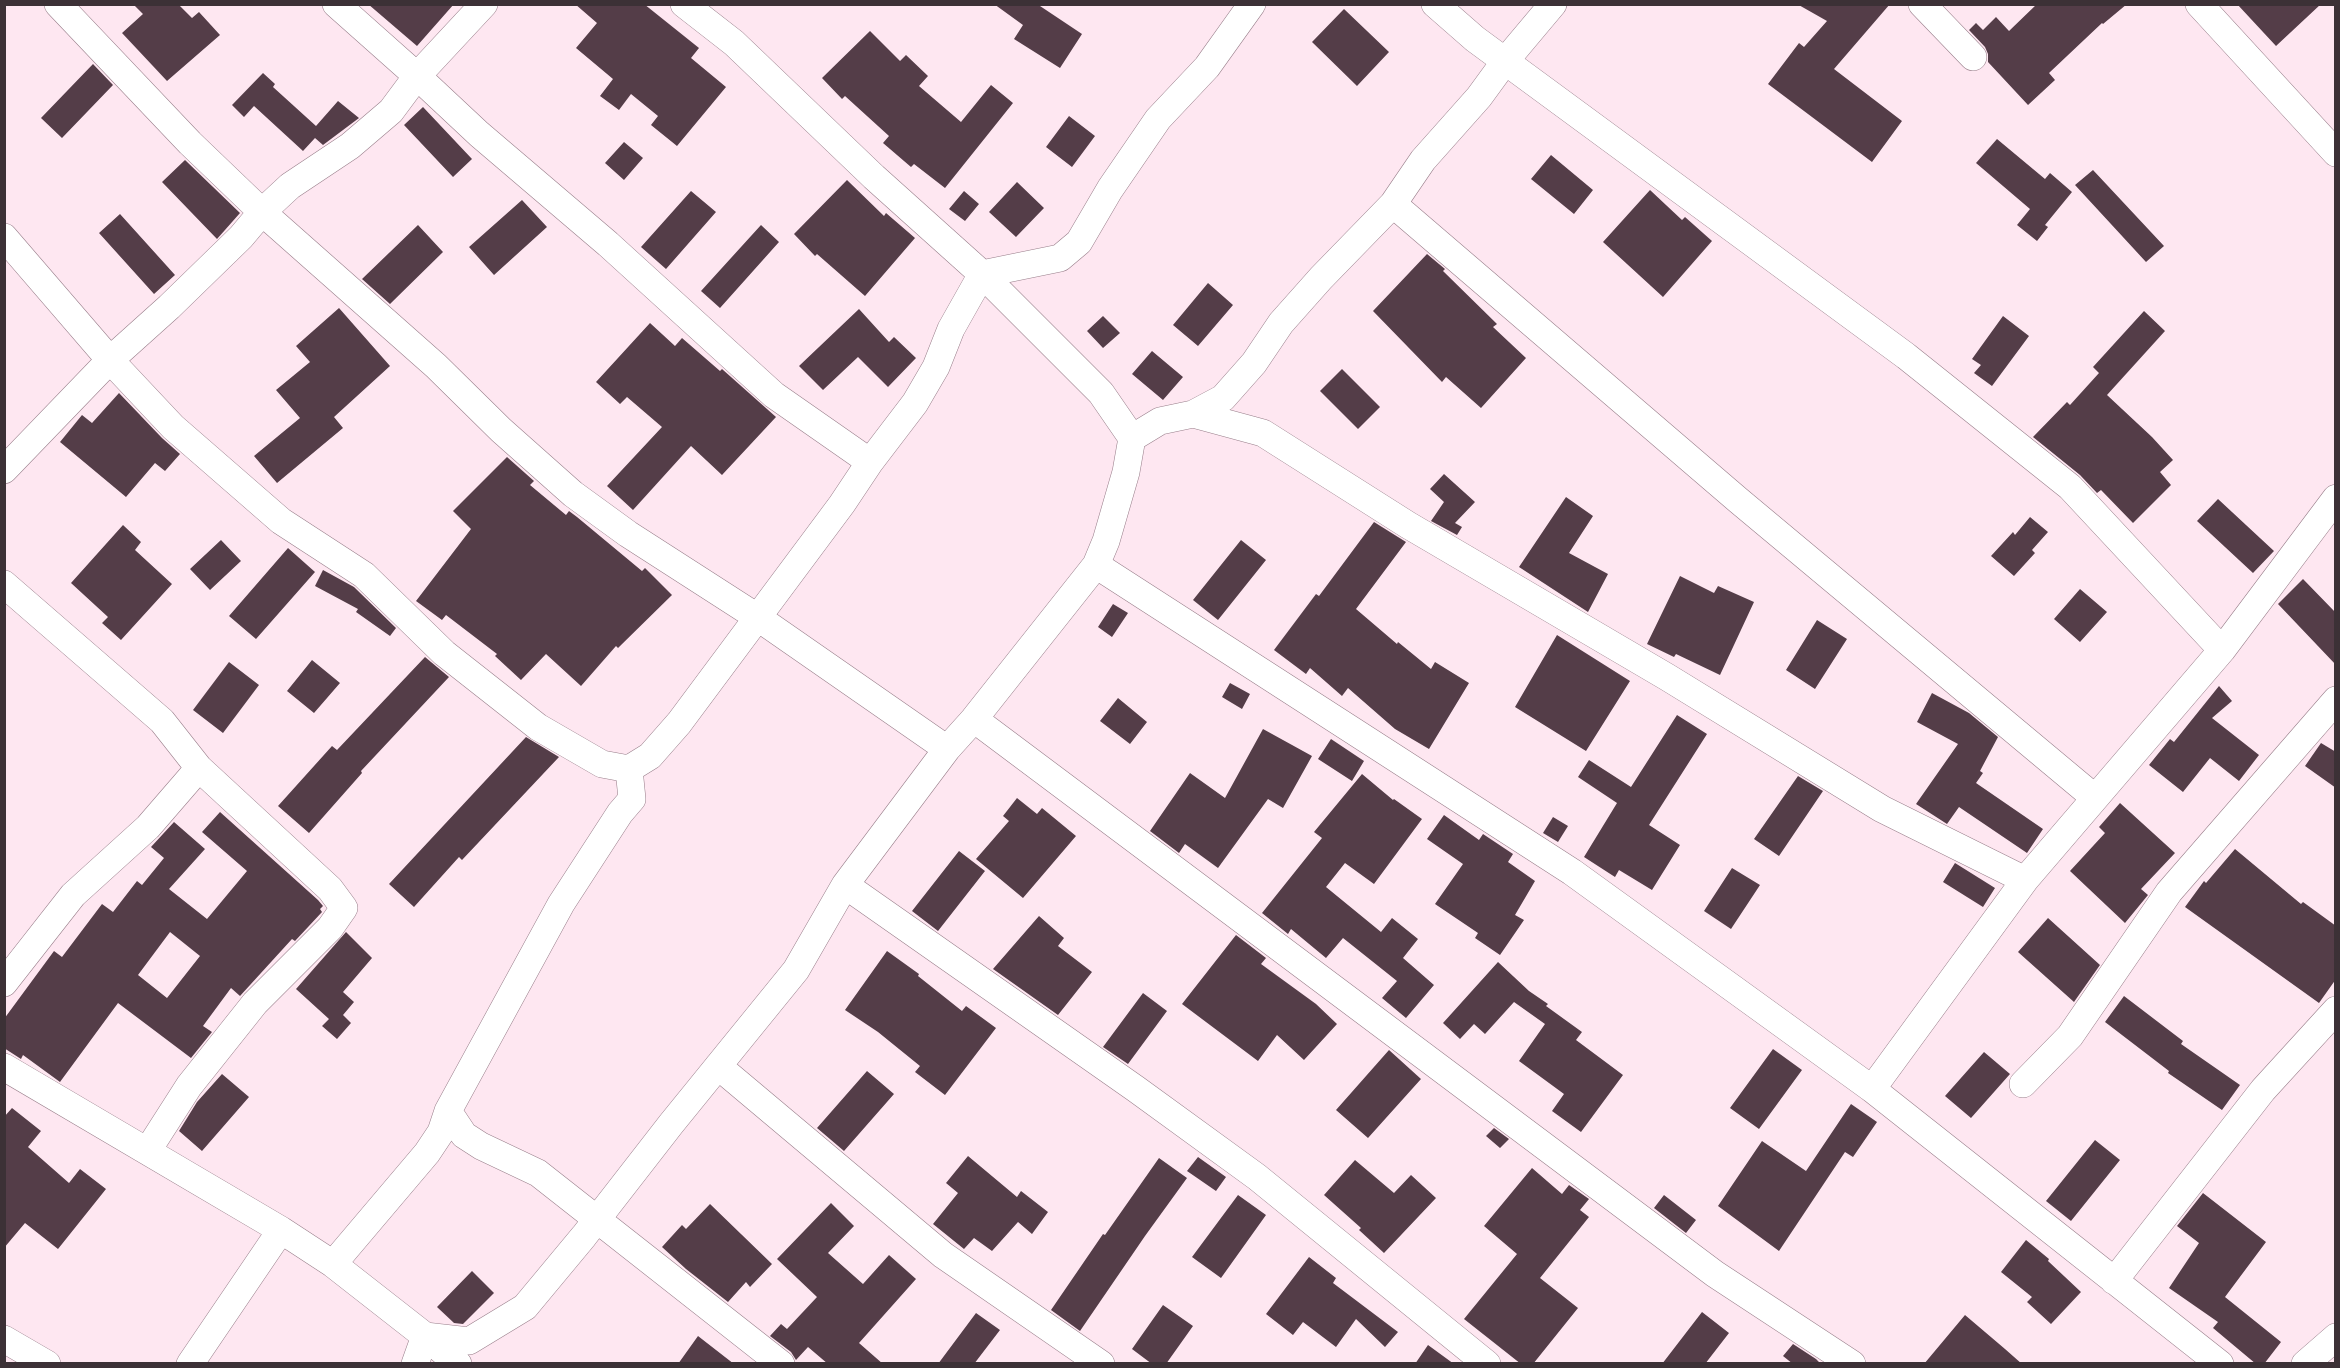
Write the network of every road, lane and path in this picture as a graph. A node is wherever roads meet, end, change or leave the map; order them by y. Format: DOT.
graph roads {
  1 [pos="58,4"];
  2 [pos="336,4"];
  3 [pos="484,4"];
  4 [pos="684,4"];
  5 [pos="1252,4"];
  6 [pos="1435,4"];
  7 [pos="1553,4"];
  8 [pos="1922,4"];
  9 [pos="2199,4"];
  10 [pos="1973,57"];
  11 [pos="1506,60"];
  12 [pos="417,75"];
  13 [pos="2336,153"];
  14 [pos="1394,204"];
  15 [pos="262,212"];
  16 [pos="4,237"];
  17 [pos="982,274"];
  18 [pos="110,360"];
  19 [pos="1193,414"];
  20 [pos="1132,438"];
  21 [pos="870,462"];
  22 [pos="4,470"];
  23 [pos="2336,498"];
  24 [pos="1096,565"];
  25 [pos="4,584"];
  26 [pos="757,617"];
  27 [pos="2222,650"];
  28 [pos="2336,700"];
  29 [pos="974,719"];
  30 [pos="947,749"];
  31 [pos="199,768"];
  32 [pos="629,769"];
  33 [pos="2095,798"];
  34 [pos="2025,880"];
  35 [pos="845,885"];
  36 [pos="4,983"];
  37 [pos="2336,1010"];
  38 [pos="718,1066"];
  39 [pos="4,1067"];
  40 [pos="2023,1084"];
  41 [pos="1872,1089"];
  42 [pos="448,1112"];
  43 [pos="148,1150"];
  44 [pos="597,1221"];
  45 [pos="281,1230"];
  46 [pos="333,1264"];
  47 [pos="2114,1281"];
  48 [pos="425,1336"];
  49 [pos="2336,1337"];
  50 [pos="4,1339"];
  51 [pos="47,1364"];
  52 [pos="190,1364"];
  53 [pos="415,1364"];
  54 [pos="458,1364"];
  55 [pos="781,1364"];
  56 [pos="1101,1364"];
  57 [pos="1487,1364"];
  58 [pos="1852,1364"];
  59 [pos="2220,1364"];
  60 [pos="2305,1364"];
  1 -- 15 [label="street"];
  2 -- 12 [label="street"];
  3 -- 12 [label="street"];
  4 -- 17 [label="street"];
  5 -- 17 [label="street"];
  6 -- 11 [label="street"];
  7 -- 11 [label="street"];
  8 -- 10 [label="street"];
  9 -- 13 [label="street"];
  11 -- 14 [label="street"];
  11 -- 27 [label="street"];
  12 -- 15 [label="street"];
  12 -- 21 [label="street"];
  14 -- 19 [label="street"];
  14 -- 33 [label="street"];
  15 -- 18 [label="street"];
  15 -- 26 [label="street"];
  16 -- 18 [label="street"];
  17 -- 20 [label="street"];
  17 -- 21 [label="street"];
  18 -- 22 [label="street"];
  18 -- 32 [label="street"];
  19 -- 20 [label="street"];
  19 -- 34 [label="street"];
  20 -- 24 [label="street"];
  21 -- 26 [label="street"];
  23 -- 27 [label="street"];
  24 -- 29 [label="street"];
  24 -- 41 [label="street"];
  25 -- 31 [label="street"];
  26 -- 30 [label="street"];
  26 -- 32 [label="street"];
  27 -- 33 [label="street"];
  28 -- 40 [label="street"];
  29 -- 30 [label="street"];
  29 -- 58 [label="street"];
  30 -- 35 [label="street"];
  31 -- 36 [label="street"];
  31 -- 43 [label="street"];
  32 -- 42 [label="street"];
  33 -- 34 [label="street"];
  34 -- 41 [label="street"];
  35 -- 38 [label="street"];
  35 -- 57 [label="street"];
  37 -- 47 [label="street"];
  38 -- 44 [label="street"];
  38 -- 56 [label="street"];
  39 -- 43 [label="street"];
  41 -- 47 [label="street"];
  42 -- 44 [label="street"];
  42 -- 46 [label="street"];
  43 -- 45 [label="street"];
  44 -- 48 [label="street"];
  44 -- 55 [label="street"];
  45 -- 46 [label="street"];
  45 -- 52 [label="street"];
  46 -- 48 [label="street"];
  47 -- 59 [label="street"];
  48 -- 53 [label="street"];
  48 -- 54 [label="street"];
  49 -- 60 [label="street"];
  50 -- 51 [label="street"];
}
